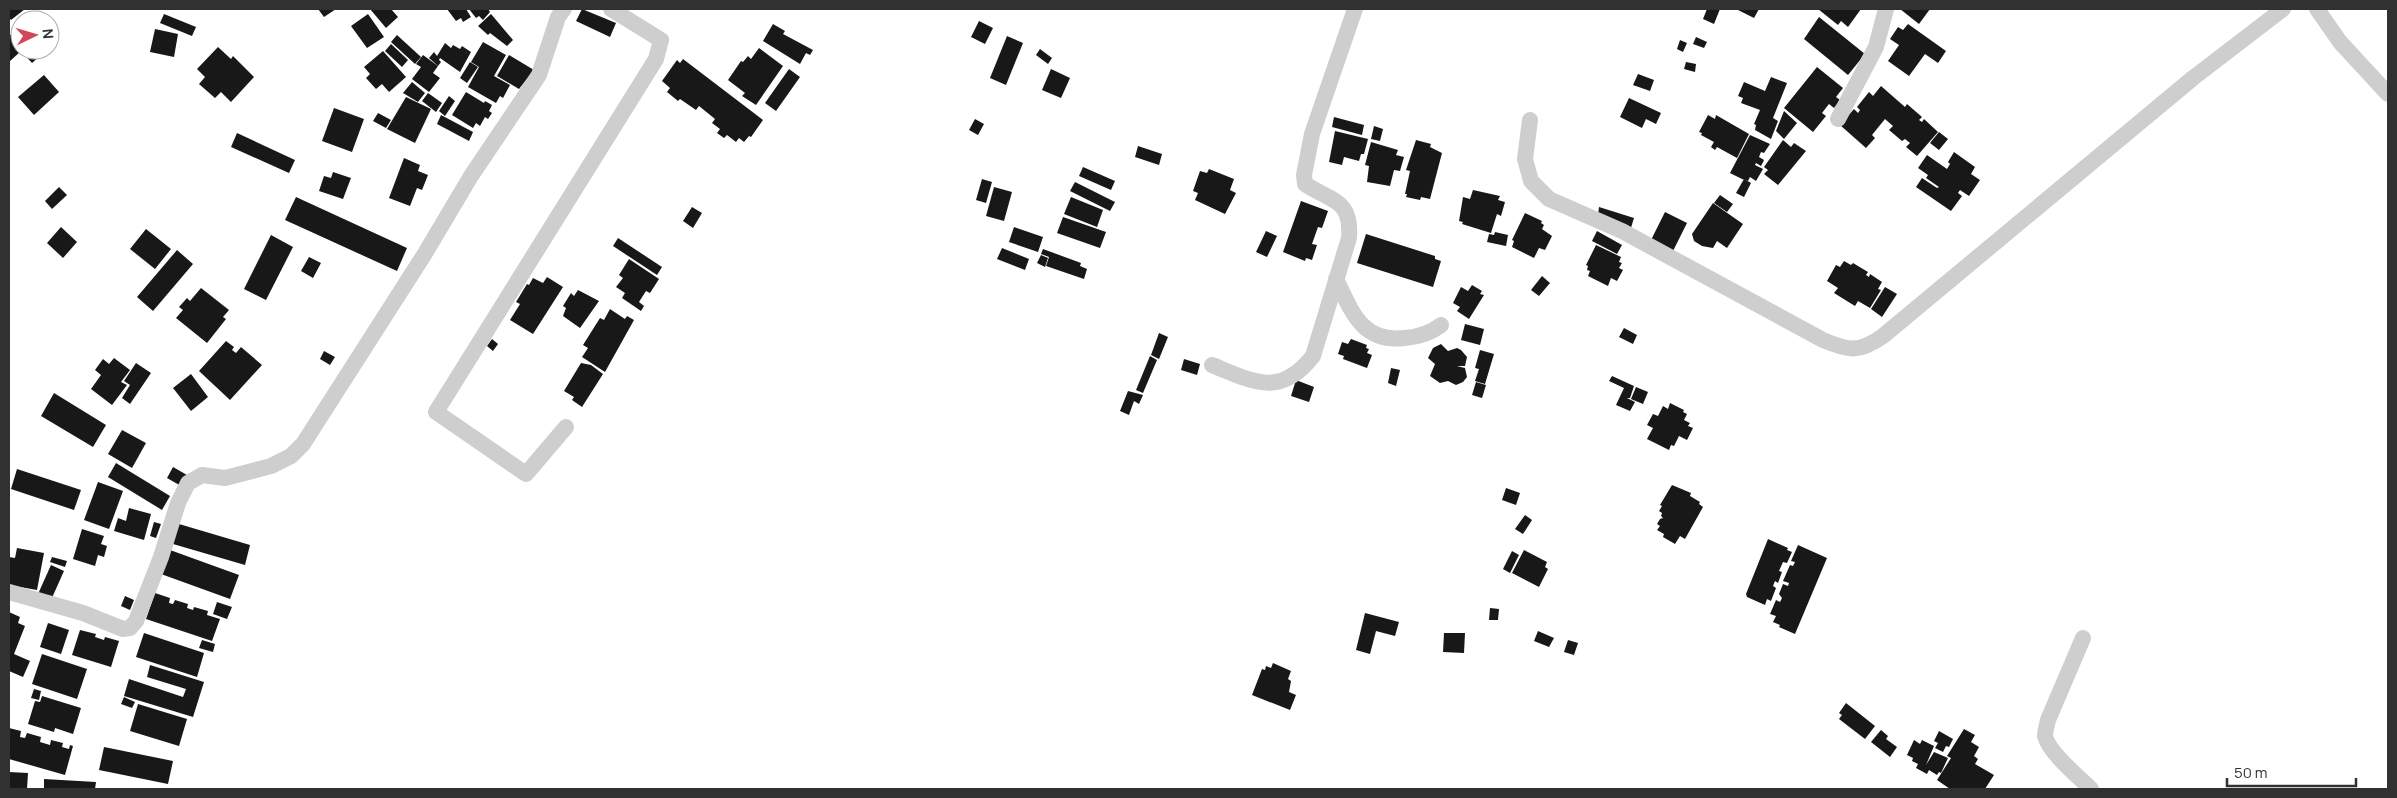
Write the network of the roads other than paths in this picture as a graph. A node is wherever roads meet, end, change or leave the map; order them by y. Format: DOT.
graph roads {
  1 [pos="564,9"];
  2 [pos="611,9"];
  3 [pos="1355,9"];
  4 [pos="1886,9"];
  5 [pos="2284,9"];
  6 [pos="2317,9"];
  7 [pos="2388,94"];
  8 [pos="1838,119"];
  9 [pos="1530,120"];
  10 [pos="1336,279"];
  11 [pos="1441,325"];
  12 [pos="1212,365"];
  13 [pos="566,427"];
  14 [pos="9,592"];
  15 [pos="2083,638"];
  16 [pos="2091,789"];
  1 -- 14 [label="street"];
  2 -- 13 [label="street"];
  3 -- 10 [label="street"];
  4 -- 8 [label="street"];
  5 -- 9 [label="street"];
  6 -- 7 [label="street"];
  10 -- 11 [label="street"];
  10 -- 12 [label="street"];
  15 -- 16 [label="street"];
}
